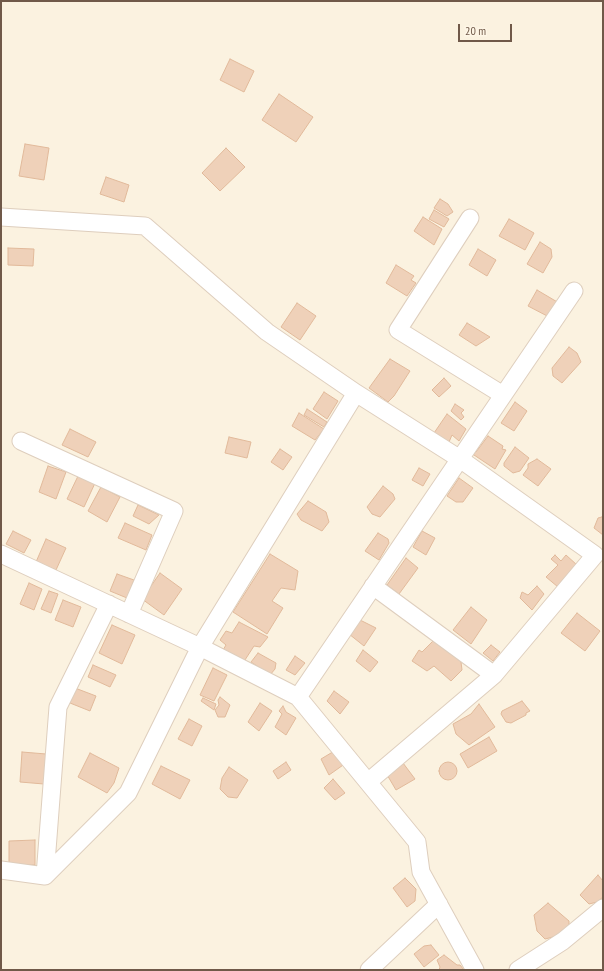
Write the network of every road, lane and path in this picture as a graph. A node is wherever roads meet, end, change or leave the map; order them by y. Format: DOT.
graph roads {
  1 [pos="1,216"];
  2 [pos="470,218"];
  3 [pos="574,291"];
  4 [pos="356,393"];
  5 [pos="503,395"];
  6 [pos="21,441"];
  7 [pos="460,458"];
  8 [pos="1,554"];
  9 [pos="373,586"];
  10 [pos="109,604"];
  11 [pos="129,614"];
  12 [pos="200,647"];
  13 [pos="494,675"];
  14 [pos="298,696"];
  15 [pos="368,782"];
  16 [pos="1,870"];
  17 [pos="45,876"];
  18 [pos="439,904"];
  19 [pos="603,908"];
  20 [pos="369,970"];
  21 [pos="475,970"];
  22 [pos="518,970"];
  1 -- 4 [label="street"];
  2 -- 5 [label="street"];
  3 -- 5 [label="street"];
  4 -- 7 [label="street"];
  4 -- 12 [label="street"];
  5 -- 7 [label="street"];
  6 -- 11 [label="street"];
  7 -- 9 [label="street"];
  7 -- 13 [label="street"];
  8 -- 10 [label="street"];
  9 -- 13 [label="street"];
  9 -- 14 [label="street"];
  10 -- 11 [label="street"];
  10 -- 17 [label="street"];
  11 -- 12 [label="street"];
  12 -- 14 [label="street"];
  12 -- 17 [label="street"];
  13 -- 15 [label="street"];
  14 -- 15 [label="street"];
  15 -- 18 [label="street"];
  16 -- 17 [label="street"];
  18 -- 20 [label="street"];
  18 -- 21 [label="street"];
  19 -- 22 [label="street"];
}
